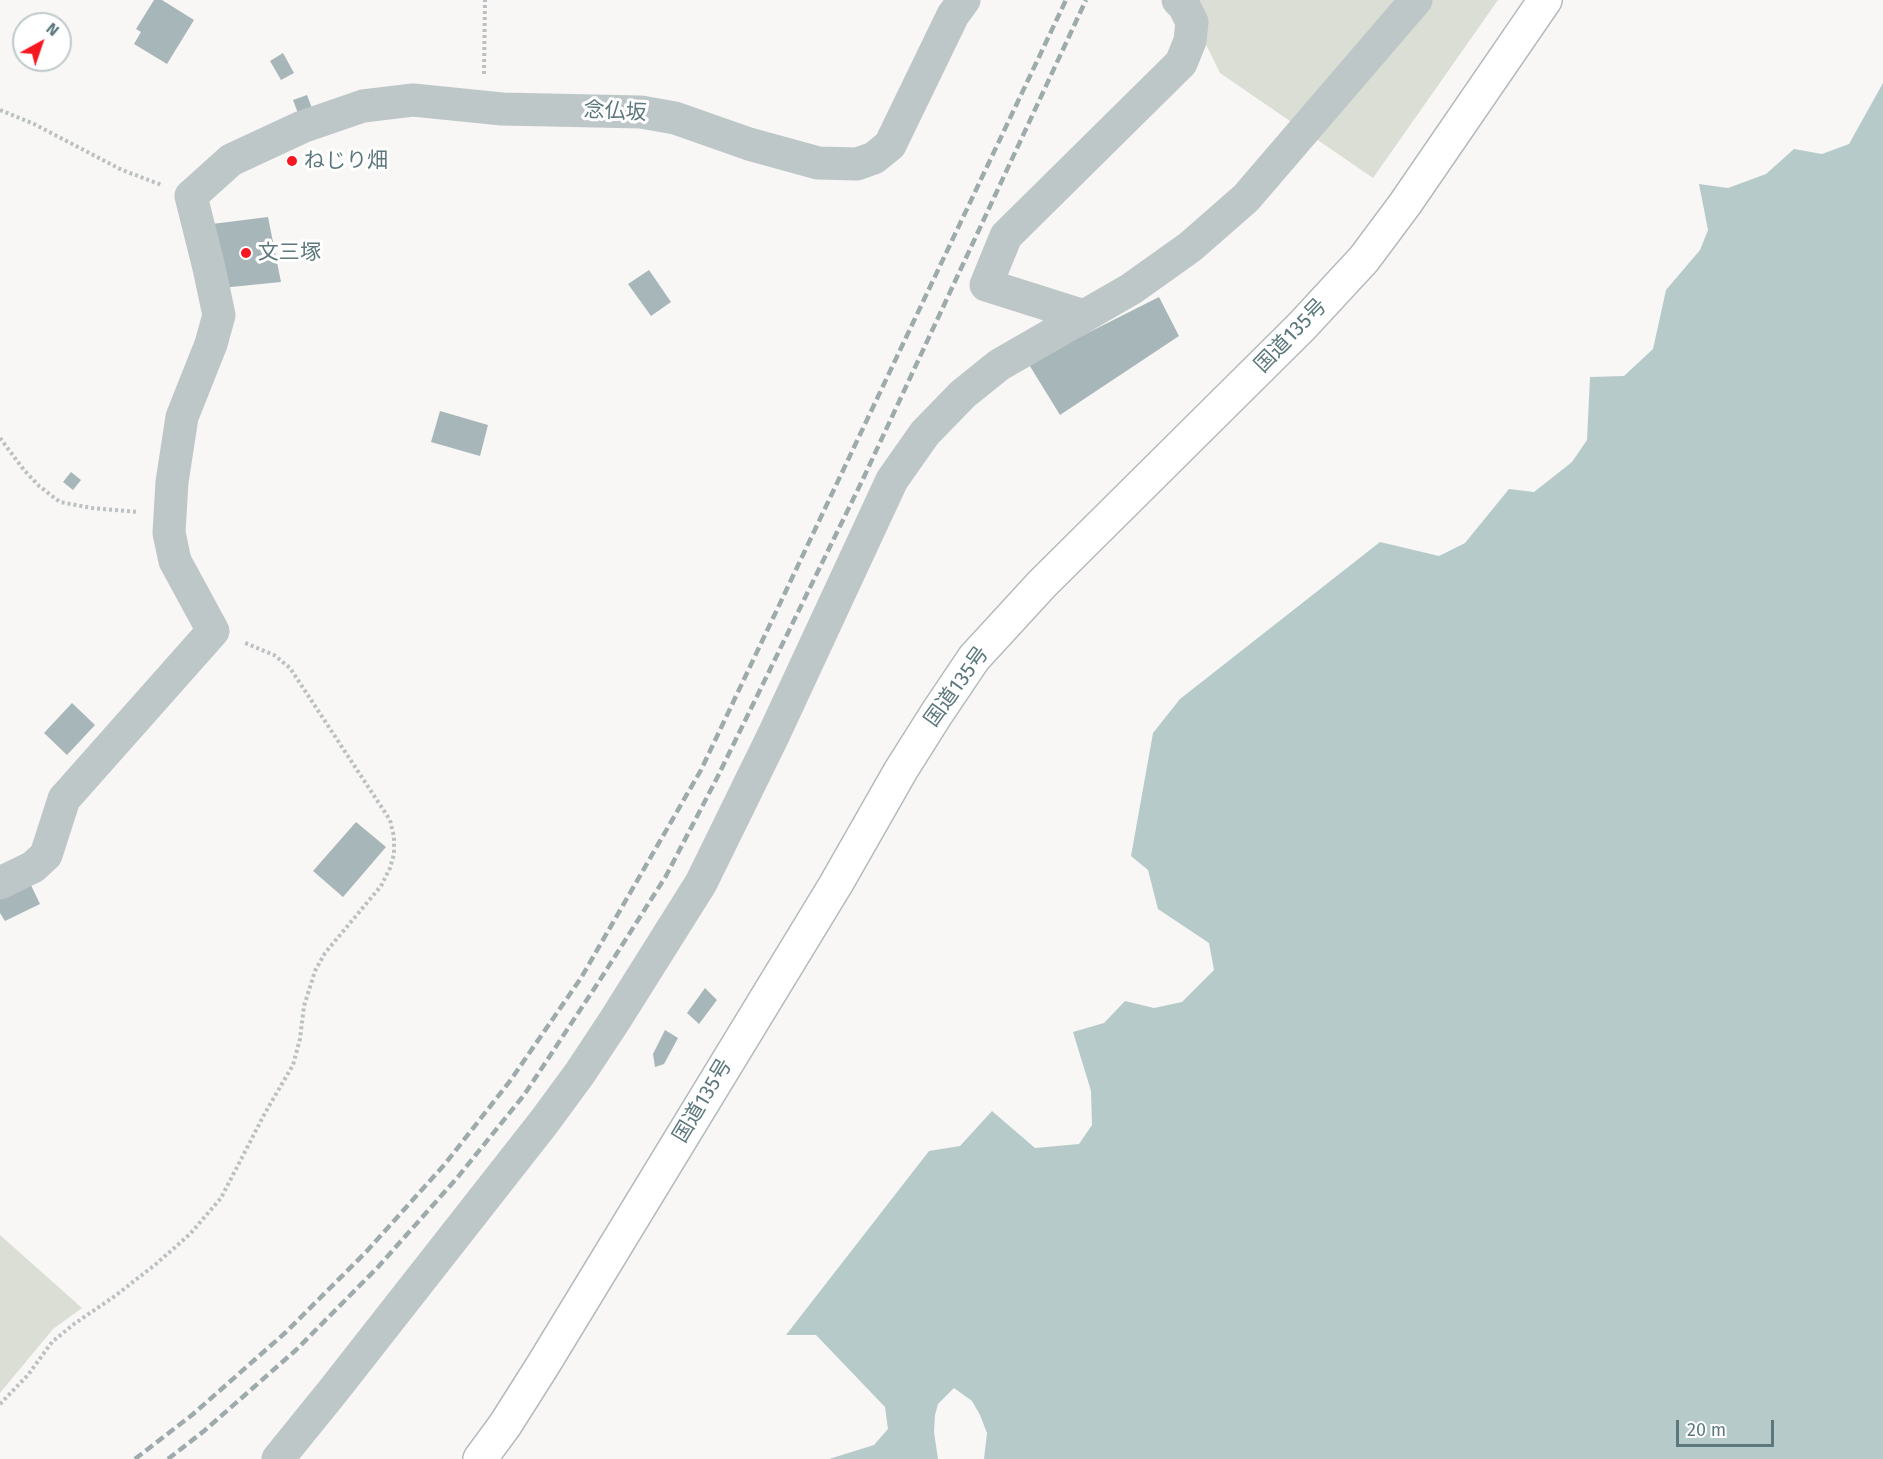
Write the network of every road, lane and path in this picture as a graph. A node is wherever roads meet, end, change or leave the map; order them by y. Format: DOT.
graph roads {
  1 [pos="485,0"];
  2 [pos="964,0"];
  3 [pos="1178,0"];
  4 [pos="1416,0"];
  5 [pos="1545,0"];
  6 [pos="484,107"];
  7 [pos="0,110"];
  8 [pos="191,196"];
  9 [pos="1084,316"];
  10 [pos="0,438"];
  11 [pos="170,514"];
  12 [pos="213,631"];
  13 [pos="0,883"];
  14 [pos="0,1404"];
  15 [pos="278,1459"];
  16 [pos="480,1459"];
  1 -- 6 [label="path"];
  2 -- 6 [label="street, 念仏坂"];
  3 -- 9 [label="street"];
  4 -- 9 [label="street"];
  5 -- 16 [label="highway, 国道135号"];
  6 -- 8 [label="street, 念仏坂"];
  7 -- 8 [label="path"];
  8 -- 11 [label="street"];
  9 -- 15 [label="street"];
  10 -- 11 [label="path"];
  11 -- 12 [label="street"];
  12 -- 13 [label="street"];
  12 -- 14 [label="path"];
}
